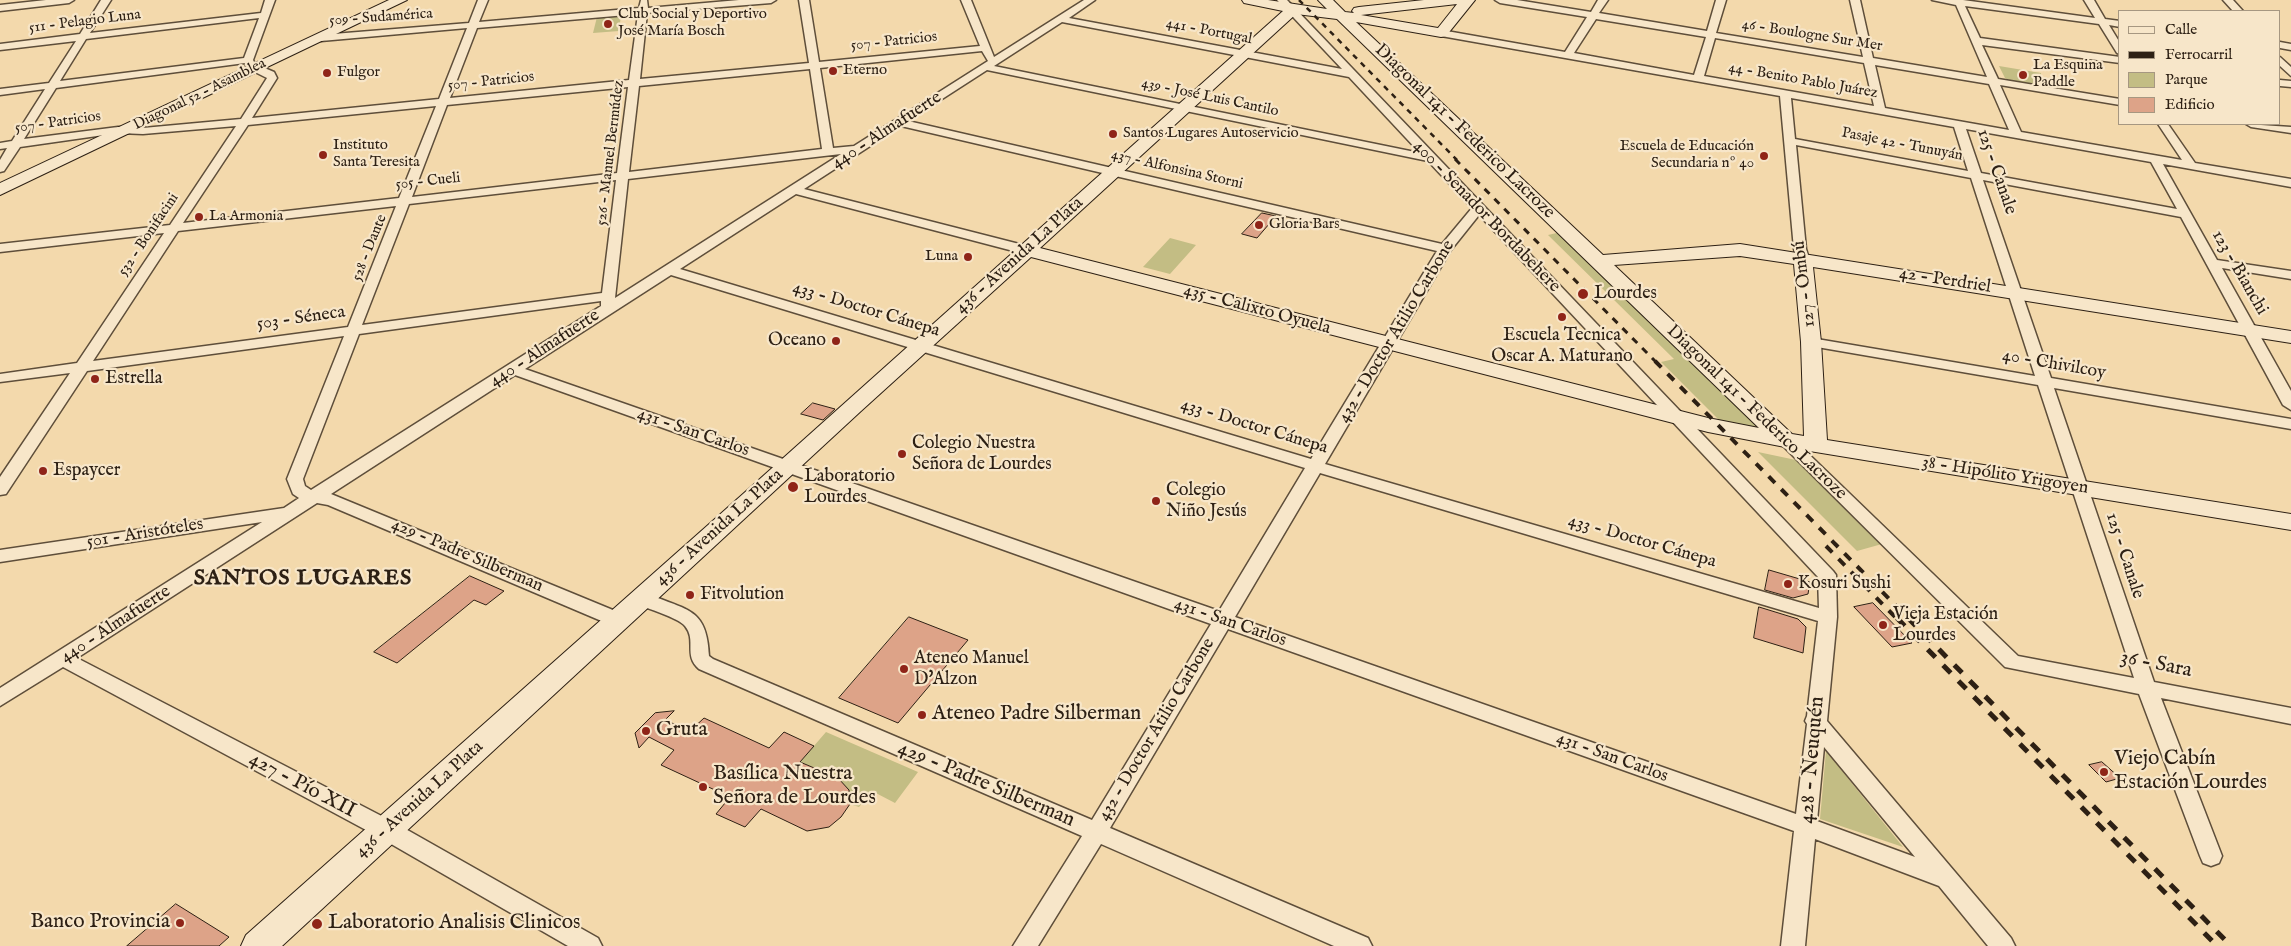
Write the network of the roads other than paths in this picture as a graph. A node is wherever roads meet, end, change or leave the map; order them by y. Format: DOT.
graph roads {
  1 [pos="70,0"];
  2 [pos="106,0"];
  3 [pos="270,0"];
  4 [pos="483,0"];
  5 [pos="772,0"];
  6 [pos="804,0"];
  7 [pos="966,0"];
  8 [pos="1090,0"];
  9 [pos="1249,0"];
  10 [pos="1461,0"];
  11 [pos="1468,0"];
  12 [pos="1500,0"];
  13 [pos="1603,0"];
  14 [pos="1720,0"];
  15 [pos="1854,0"];
  16 [pos="1937,0"];
  17 [pos="2089,0"];
  18 [pos="2228,0"];
  19 [pos="395,1"];
  20 [pos="1959,1"];
  21 [pos="1286,5"];
  22 [pos="643,6"];
  23 [pos="1318,6"];
  24 [pos="0,8"];
  25 [pos="2237,10"];
  26 [pos="1340,15"];
  27 [pos="1592,15"];
  28 [pos="264,16"];
  29 [pos="1061,19"];
  30 [pos="2102,22"];
  31 [pos="2118,24"];
  32 [pos="473,26"];
  33 [pos="1441,33"];
  34 [pos="1711,35"];
  35 [pos="83,37"];
  36 [pos="321,38"];
  37 [pos="1977,41"];
  38 [pos="0,47"];
  39 [pos="986,48"];
  40 [pos="2118,48"];
  41 [pos="1246,54"];
  42 [pos="1567,56"];
  43 [pos="2118,60"];
  44 [pos="1870,61"];
  45 [pos="2281,61"];
  46 [pos="252,64"];
  47 [pos="814,65"];
  48 [pos="989,65"];
  49 [pos="2291,73"];
  50 [pos="1351,74"];
  51 [pos="1698,79"];
  52 [pos="1992,81"];
  53 [pos="634,83"];
  54 [pos="53,85"];
  55 [pos="0,92"];
  56 [pos="1785,94"];
  57 [pos="444,102"];
  58 [pos="2118,102"];
  59 [pos="1186,108"];
  60 [pos="1880,111"];
  61 [pos="244,122"];
  62 [pos="901,123"];
  63 [pos="1959,125"];
  64 [pos="2164,125"];
  65 [pos="2257,125"];
  66 [pos="129,130"];
  67 [pos="2291,130"];
  68 [pos="2017,134"];
  69 [pos="1790,141"];
  70 [pos="15,144"];
  71 [pos="0,146"];
  72 [pos="860,148"];
  73 [pos="828,152"];
  74 [pos="1430,158"];
  75 [pos="2155,159"];
  76 [pos="2192,166"];
  77 [pos="0,169"];
  78 [pos="1114,172"];
  79 [pos="624,175"];
  80 [pos="1978,176"];
  81 [pos="2291,183"];
  82 [pos="0,190"];
  83 [pos="795,190"];
  84 [pos="405,200"];
  85 [pos="1478,209"];
  86 [pos="2184,214"];
  87 [pos="174,228"];
  88 [pos="0,248"];
  89 [pos="1445,249"];
  90 [pos="1026,250"];
  91 [pos="1803,259"];
  92 [pos="1598,261"];
  93 [pos="2213,263"];
  94 [pos="670,270"];
  95 [pos="2291,275"];
  96 [pos="2016,292"];
  97 [pos="607,302"];
  98 [pos="354,331"];
  99 [pos="2250,331"];
  100 [pos="2291,337"];
  101 [pos="1811,342"];
  102 [pos="1387,345"];
  103 [pos="918,347"];
  104 [pos="81,368"];
  105 [pos="512,369"];
  106 [pos="0,378"];
  107 [pos="2046,382"];
  108 [pos="2291,405"];
  109 [pos="1682,420"];
  110 [pos="2291,424"];
  111 [pos="1720,428"];
  112 [pos="1785,440"];
  113 [pos="1816,444"];
  114 [pos="787,467"];
  115 [pos="1315,467"];
  116 [pos="1819,474"];
  117 [pos="2080,488"];
  118 [pos="0,490"];
  119 [pos="315,497"];
  120 [pos="291,512"];
  121 [pos="2291,522"];
  122 [pos="0,556"];
  123 [pos="1827,575"];
  124 [pos="642,599"];
  125 [pos="1828,617"];
  126 [pos="618,620"];
  127 [pos="1223,621"];
  128 [pos="63,659"];
  129 [pos="2012,662"];
  130 [pos="2146,686"];
  131 [pos="0,698"];
  132 [pos="2291,716"];
  133 [pos="1815,721"];
  134 [pos="1806,827"];
  135 [pos="387,830"];
  136 [pos="1096,833"];
  137 [pos="2211,856"];
  138 [pos="1947,879"];
  139 [pos="258,946"];
  140 [pos="590,946"];
  141 [pos="1025,946"];
  142 [pos="1360,946"];
  143 [pos="1793,946"];
  144 [pos="2003,946"];
  1 -- 24 [label="street"];
  2 -- 35 [label="street"];
  3 -- 28 [label="street"];
  4 -- 32 [label="street, 528 - Dante"];
  5 -- 22 [label="street, 509 - Sudamérica"];
  6 -- 47 [label="street"];
  7 -- 39 [label="street"];
  8 -- 29 [label="street, 440 - Almafuerte"];
  9 -- 21 [label="street"];
  10 -- 26 [label="street"];
  11 -- 33 [label="street"];
  12 -- 27 [label="street, 46 - Boulogne Sur Mer"];
  13 -- 27 [label="street"];
  14 -- 34 [label="street"];
  15 -- 44 [label="street"];
  16 -- 20 [label="street"];
  17 -- 30 [label="street"];
  18 -- 25 [label="street"];
  19 -- 36 [label="street, Diagonal 52 - Asamblea"];
  20 -- 30 [label="street"];
  20 -- 37 [label="street"];
  21 -- 23 [label="street"];
  21 -- 41 [label="street, 436 - Avenida La Plata"];
  21 -- 50 [label="street, 400 - Senador Bordabehere"];
  22 -- 32 [label="street, 509 - Sudamérica"];
  22 -- 53 [label="street, 526 - Manuel Bermúdez"];
  23 -- 26 [label="street, Diagonal 141 - Federico Lacroze"];
  26 -- 33 [label="street, 44 - Benito Pablo Juárez"];
  26 -- 92 [label="street, Diagonal 141 - Federico Lacroze"];
  27 -- 34 [label="street, 46 - Boulogne Sur Mer"];
  27 -- 42 [label="street"];
  28 -- 35 [label="street, 511 - Pelagio Luna"];
  28 -- 46 [label="street"];
  29 -- 41 [label="street, 441 - Portugal"];
  29 -- 48 [label="street, 440 - Almafuerte"];
  30 -- 31 [label="street"];
  30 -- 40 [label="street"];
  32 -- 36 [label="street, 509 - Sudamérica"];
  32 -- 57 [label="street, 528 - Dante"];
  33 -- 42 [label="street, 44 - Benito Pablo Juárez"];
  34 -- 44 [label="street, 46 - Boulogne Sur Mer"];
  34 -- 51 [label="street"];
  35 -- 38 [label="street, 511 - Pelagio Luna"];
  35 -- 54 [label="street"];
  36 -- 46 [label="street, Diagonal 52 - Asamblea"];
  37 -- 43 [label="street"];
  37 -- 52 [label="street"];
  39 -- 47 [label="street, 507 - Patricios"];
  39 -- 48 [label="street"];
  41 -- 50 [label="street, 441 - Portugal"];
  41 -- 59 [label="street, 436 - Avenida La Plata"];
  42 -- 51 [label="street, 44 - Benito Pablo Juárez"];
  44 -- 52 [label="street, 46 - Boulogne Sur Mer"];
  44 -- 60 [label="street"];
  45 -- 49 [label="street"];
  46 -- 54 [label="street"];
  46 -- 61 [label="street, 532 - Bonifacini"];
  46 -- 66 [label="street, Diagonal 52 - Asamblea"];
  47 -- 53 [label="street, 507 - Patricios"];
  47 -- 73 [label="street"];
  48 -- 59 [label="street, 439 - José Luis Cantilo"];
  48 -- 62 [label="street, 440 - Almafuerte"];
  50 -- 74 [label="street, 400 - Senador Bordabehere"];
  51 -- 56 [label="street, 44 - Benito Pablo Juárez"];
  52 -- 58 [label="street, 46 - Boulogne Sur Mer"];
  52 -- 68 [label="street"];
  53 -- 57 [label="street, 507 - Patricios"];
  53 -- 79 [label="street, 526 - Manuel Bermúdez"];
  54 -- 55 [label="street"];
  54 -- 70 [label="street"];
  56 -- 60 [label="street, 44 - Benito Pablo Juárez"];
  56 -- 69 [label="street, 127 - Ombú"];
  57 -- 61 [label="street, 507 - Patricios"];
  57 -- 84 [label="street, 528 - Dante"];
  59 -- 74 [label="street, 439 - José Luis Cantilo"];
  59 -- 78 [label="street, 436 - Avenida La Plata"];
  60 -- 63 [label="street, 44 - Benito Pablo Juárez"];
  61 -- 66 [label="street, 507 - Patricios"];
  61 -- 87 [label="street, 532 - Bonifacini"];
  62 -- 72 [label="street, 440 - Almafuerte"];
  62 -- 78 [label="street, 437 - Alfonsina Storni"];
  63 -- 68 [label="street, 44 - Benito Pablo Juárez"];
  63 -- 80 [label="street, 125 - Canale"];
  64 -- 76 [label="street"];
  65 -- 67 [label="street"];
  66 -- 70 [label="street, 507 - Patricios"];
  66 -- 82 [label="street, Diagonal 52 - Asamblea"];
  68 -- 75 [label="street, 44 - Benito Pablo Juárez"];
  69 -- 80 [label="street, Pasaje 42 - Tunuyán"];
  69 -- 91 [label="street, 127 - Ombú"];
  70 -- 71 [label="street, 507 - Patricios"];
  70 -- 77 [label="street"];
  72 -- 73 [label="street, 505 - Cueli"];
  72 -- 83 [label="street, 440 - Almafuerte"];
  73 -- 79 [label="street, 505 - Cueli"];
  74 -- 85 [label="street, 400 - Senador Bordabehere"];
  75 -- 76 [label="street, 44 - Benito Pablo Juárez"];
  75 -- 86 [label="street, 123 - Bianchi"];
  76 -- 81 [label="street, 44 - Benito Pablo Juárez"];
  78 -- 89 [label="street, 437 - Alfonsina Storni"];
  78 -- 90 [label="street, 436 - Avenida La Plata"];
  79 -- 84 [label="street, 505 - Cueli"];
  79 -- 97 [label="street, 526 - Manuel Bermúdez"];
  80 -- 86 [label="street, Pasaje 42 - Tunuyán"];
  80 -- 96 [label="street, 125 - Canale"];
  83 -- 90 [label="street, 435 - Calixto Oyuela"];
  83 -- 94 [label="street, 440 - Almafuerte"];
  84 -- 87 [label="street, 505 - Cueli"];
  84 -- 98 [label="street, 528 - Dante"];
  85 -- 89 [label="street, 432 - Doctor Atilio Carbone"];
  85 -- 109 [label="street, 400 - Senador Bordabehere"];
  86 -- 93 [label="street, 123 - Bianchi"];
  87 -- 88 [label="street, 505 - Cueli"];
  87 -- 104 [label="street, 532 - Bonifacini"];
  89 -- 102 [label="street, 432 - Doctor Atilio Carbone"];
  90 -- 102 [label="street, 435 - Calixto Oyuela"];
  90 -- 103 [label="street, 436 - Avenida La Plata"];
  91 -- 92 [label="street, 42 - Perdriel"];
  91 -- 96 [label="street, 42 - Perdriel"];
  91 -- 101 [label="street, 127 - Ombú"];
  92 -- 112 [label="street, Diagonal 141 - Federico Lacroze"];
  93 -- 95 [label="street"];
  93 -- 99 [label="street, 123 - Bianchi"];
  94 -- 97 [label="street, 440 - Almafuerte"];
  94 -- 103 [label="street, 433 - Doctor Cánepa"];
  96 -- 99 [label="street, 42 - Perdriel"];
  96 -- 107 [label="street, 125 - Canale"];
  97 -- 98 [label="street, 503 - Séneca"];
  97 -- 105 [label="street, 440 - Almafuerte"];
  98 -- 104 [label="street, 503 - Séneca"];
  98 -- 119 [label="street, 528 - Dante"];
  99 -- 100 [label="street, 42 - Perdriel"];
  99 -- 108 [label="street, 123 - Bianchi"];
  101 -- 107 [label="street, 40 - Chivilcoy"];
  101 -- 113 [label="street, 127 - Ombú"];
  102 -- 109 [label="street, 435 - Calixto Oyuela"];
  102 -- 115 [label="street, 432 - Doctor Atilio Carbone"];
  103 -- 114 [label="street, 436 - Avenida La Plata"];
  103 -- 115 [label="street, 433 - Doctor Cánepa"];
  104 -- 106 [label="street, 503 - Séneca"];
  104 -- 118 [label="street, 532 - Bonifacini"];
  105 -- 114 [label="street, 431 - San Carlos"];
  105 -- 119 [label="street, 440 - Almafuerte"];
  107 -- 110 [label="street, 40 - Chivilcoy"];
  107 -- 117 [label="street, 125 - Canale"];
  109 -- 111 [label="street, 435 - Calixto Oyuela"];
  109 -- 123 [label="street, 400 - Senador Bordabehere"];
  111 -- 112 [label="street, 38 - Hipólito Yrigoyen"];
  112 -- 113 [label="street, 38 - Hipólito Yrigoyen"];
  112 -- 116 [label="street, Diagonal 141 - Federico Lacroze"];
  113 -- 116 [label="street, 127 - Ombú"];
  113 -- 117 [label="street, 38 - Hipólito Yrigoyen"];
  114 -- 124 [label="street, 436 - Avenida La Plata"];
  114 -- 127 [label="street, 431 - San Carlos"];
  115 -- 125 [label="street, 433 - Doctor Cánepa"];
  115 -- 127 [label="street, 432 - Doctor Atilio Carbone"];
  116 -- 129 [label="street, Diagonal 141 - Federico Lacroze"];
  117 -- 121 [label="street, 38 - Hipólito Yrigoyen"];
  117 -- 130 [label="street, 125 - Canale"];
  119 -- 120 [label="street, 440 - Almafuerte"];
  119 -- 126 [label="street, 429 - Padre Silberman"];
  120 -- 122 [label="street, 501 - Aristóteles"];
  120 -- 128 [label="street, 440 - Almafuerte"];
  123 -- 125 [label="street, 428 - Neuquén"];
  124 -- 126 [label="street, 436 - Avenida La Plata"];
  124 -- 136 [label="street, 429 - Padre Silberman"];
  125 -- 133 [label="street, 428 - Neuquén"];
  126 -- 135 [label="street, 436 - Avenida La Plata"];
  127 -- 134 [label="street, 431 - San Carlos"];
  127 -- 136 [label="street, 432 - Doctor Atilio Carbone"];
  128 -- 131 [label="street, 440 - Almafuerte"];
  128 -- 135 [label="street, 427 - Pío XII"];
  129 -- 130 [label="street, 36 - Sara"];
  130 -- 132 [label="street, 36 - Sara"];
  130 -- 137 [label="street, 125 - Canale"];
  133 -- 134 [label="street, 428 - Neuquén"];
  133 -- 138 [label="street"];
  134 -- 138 [label="street, 431 - San Carlos"];
  134 -- 143 [label="street, 428 - Neuquén"];
  135 -- 139 [label="street, 436 - Avenida La Plata"];
  135 -- 140 [label="street, 427 - Pío XII"];
  136 -- 141 [label="street, 432 - Doctor Atilio Carbone"];
  136 -- 142 [label="street, 429 - Padre Silberman"];
  138 -- 144 [label="street"];
}
